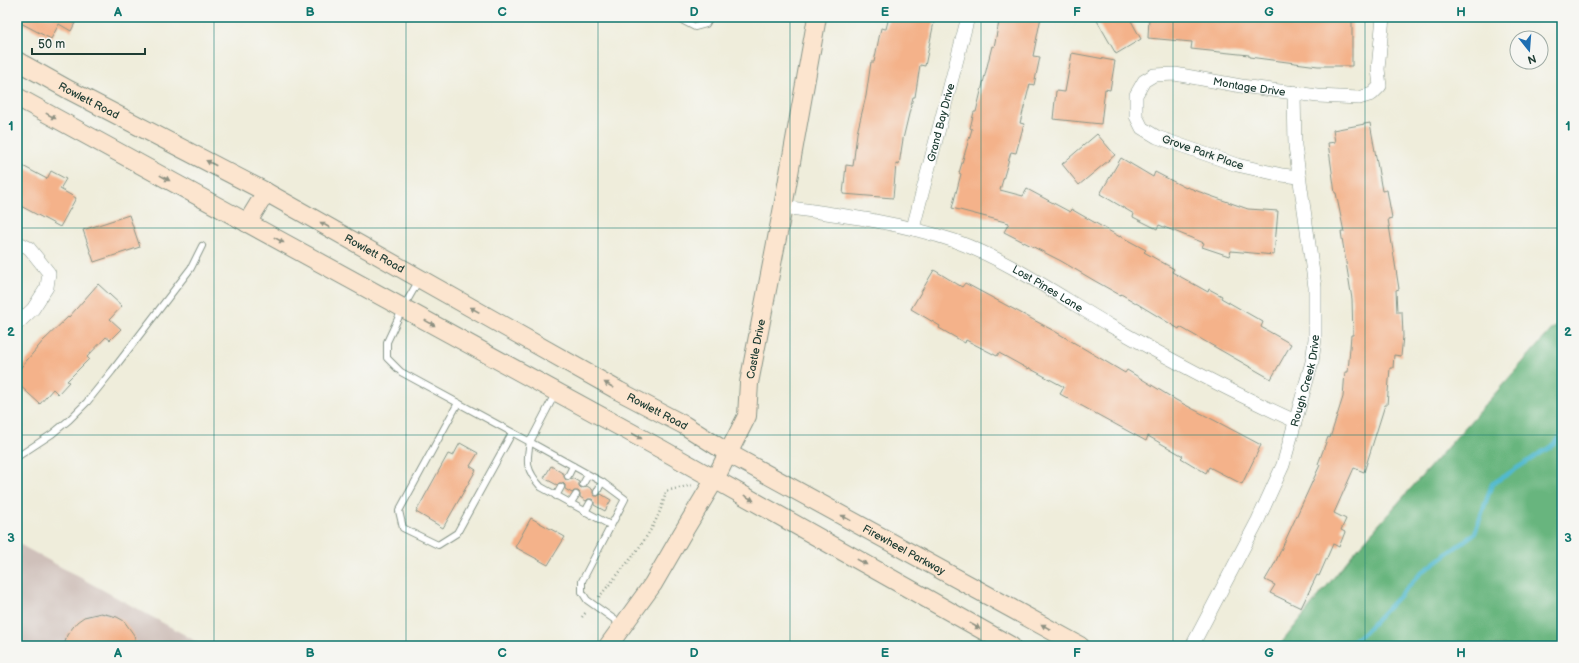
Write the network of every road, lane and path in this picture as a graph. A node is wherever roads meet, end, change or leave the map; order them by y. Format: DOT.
graph roads {
  1 [pos="676,17"];
  2 [pos="710,17"];
  3 [pos="817,17"];
  4 [pos="968,17"];
  5 [pos="1383,17"];
  6 [pos="17,61"];
  7 [pos="1294,92"];
  8 [pos="1136,95"];
  9 [pos="17,97"];
  10 [pos="1299,177"];
  11 [pos="266,192"];
  12 [pos="783,207"];
  13 [pos="247,223"];
  14 [pos="913,228"];
  15 [pos="17,242"];
  16 [pos="202,246"];
  17 [pos="420,279"];
  18 [pos="403,308"];
  19 [pos="17,324"];
  20 [pos="556,392"];
  21 [pos="458,403"];
  22 [pos="1294,421"];
  23 [pos="512,433"];
  24 [pos="530,442"];
  25 [pos="728,453"];
  26 [pos="17,457"];
  27 [pos="573,466"];
  28 [pos="588,475"];
  29 [pos="568,476"];
  30 [pos="715,479"];
  31 [pos="602,482"];
  32 [pos="583,484"];
  33 [pos="561,487"];
  34 [pos="597,492"];
  35 [pos="576,495"];
  36 [pos="556,496"];
  37 [pos="590,503"];
  38 [pos="570,504"];
  39 [pos="585,512"];
  40 [pos="610,526"];
  41 [pos="593,604"];
  42 [pos="582,617"];
  43 [pos="624,626"];
  44 [pos="608,646"];
  45 [pos="1011,646"];
  46 [pos="1080,646"];
  47 [pos="1192,646"];
  1 -- 2 [label="lane"];
  3 -- 12 [label="main road, Castle Drive"];
  4 -- 14 [label="street, Grand Bay Drive"];
  5 -- 7 [label="street, Montage Drive"];
  11 -- 6 [label="main road, Rowlett Road, one-way"];
  7 -- 8 [label="street, Montage Drive"];
  7 -- 10 [label="street, Rough Creek Drive"];
  8 -- 10 [label="street, Grove Park Place"];
  9 -- 13 [label="main road, one-way"];
  10 -- 22 [label="street, Rough Creek Drive"];
  11 -- 13 [label="main road"];
  17 -- 11 [label="main road, Rowlett Road, one-way"];
  12 -- 14 [label="street, Lost Pines Lane"];
  12 -- 25 [label="main road, Castle Drive"];
  13 -- 18 [label="main road, one-way"];
  14 -- 22 [label="street, Lost Pines Lane"];
  15 -- 19 [label="street"];
  16 -- 26 [label="lane"];
  17 -- 18 [label="lane"];
  25 -- 17 [label="main road, Rowlett Road, one-way"];
  18 -- 20 [label="main road, one-way"];
  18 -- 21 [label="lane"];
  20 -- 24 [label="lane"];
  20 -- 30 [label="main road, one-way"];
  21 -- 23 [label="lane"];
  21 -- 23 [label="lane"];
  22 -- 47 [label="street, Rough Creek Drive"];
  23 -- 24 [label="lane"];
  24 -- 27 [label="lane"];
  24 -- 36 [label="lane"];
  25 -- 30 [label="main road, Castle Drive"];
  46 -- 25 [label="main road, Firewheel Parkway, one-way"];
  27 -- 28 [label="lane"];
  27 -- 29 [label="lane"];
  28 -- 31 [label="lane"];
  28 -- 32 [label="lane"];
  30 -- 41 [label="path"];
  30 -- 43 [label="main road, Castle Drive"];
  30 -- 45 [label="main road, one-way"];
  31 -- 34 [label="lane"];
  31 -- 40 [label="lane"];
  33 -- 36 [label="lane"];
  35 -- 38 [label="lane"];
  36 -- 38 [label="lane"];
  37 -- 39 [label="lane"];
  38 -- 39 [label="lane"];
  39 -- 40 [label="lane"];
  40 -- 41 [label="lane"];
  41 -- 42 [label="path"];
  41 -- 43 [label="lane"];
  43 -- 44 [label="main road, Castle Drive"];
}
